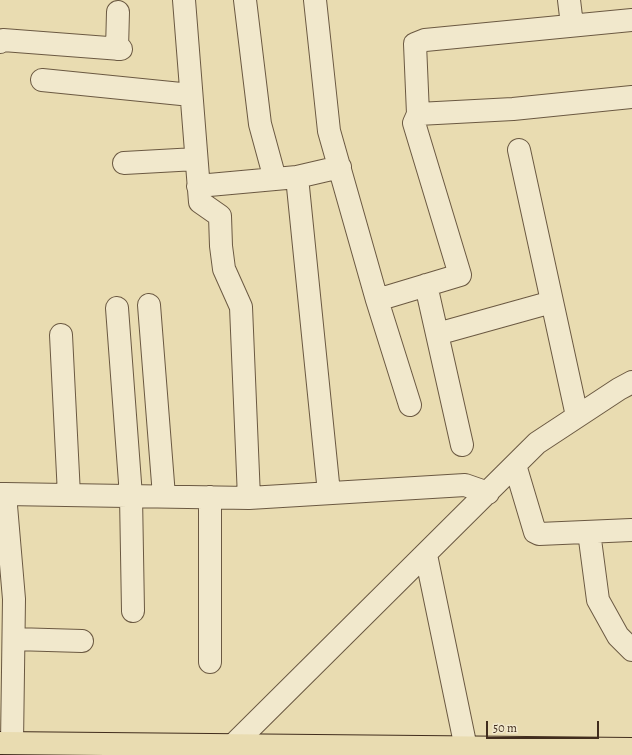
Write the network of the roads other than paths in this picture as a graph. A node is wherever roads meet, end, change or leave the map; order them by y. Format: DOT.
graph roads {
  1 [pos="184,0"];
  2 [pos="245,0"];
  3 [pos="315,0"];
  4 [pos="569,0"];
  5 [pos="118,12"];
  6 [pos="632,20"];
  7 [pos="572,25"];
  8 [pos="0,42"];
  9 [pos="42,80"];
  10 [pos="191,95"];
  11 [pos="632,97"];
  12 [pos="418,114"];
  13 [pos="519,150"];
  14 [pos="196,159"];
  15 [pos="124,163"];
  16 [pos="340,168"];
  17 [pos="297,177"];
  18 [pos="275,179"];
  19 [pos="198,186"];
  20 [pos="426,285"];
  21 [pos="378,300"];
  22 [pos="552,302"];
  23 [pos="149,305"];
  24 [pos="117,308"];
  25 [pos="437,334"];
  26 [pos="61,335"];
  27 [pos="632,382"];
  28 [pos="410,405"];
  29 [pos="577,416"];
  30 [pos="462,445"];
  31 [pos="515,465"];
  32 [pos="329,493"];
  33 [pos="488,493"];
  34 [pos="3,494"];
  35 [pos="69,495"];
  36 [pos="131,496"];
  37 [pos="164,496"];
  38 [pos="210,497"];
  39 [pos="248,498"];
  40 [pos="631,530"];
  41 [pos="589,532"];
  42 [pos="426,555"];
  43 [pos="133,611"];
  44 [pos="14,639"];
  45 [pos="82,642"];
  46 [pos="632,650"];
  47 [pos="210,662"];
  48 [pos="6,743"];
  49 [pos="232,746"];
  50 [pos="466,748"];
  51 [pos="632,749"];
  1 -- 10 [label="street"];
  2 -- 18 [label="street"];
  3 -- 16 [label="street"];
  4 -- 7 [label="street"];
  5 -- 8 [label="street"];
  6 -- 7 [label="street"];
  7 -- 12 [label="street"];
  9 -- 10 [label="street"];
  10 -- 14 [label="street"];
  11 -- 12 [label="street"];
  12 -- 20 [label="street"];
  13 -- 22 [label="street"];
  14 -- 15 [label="street"];
  14 -- 19 [label="street"];
  16 -- 17 [label="street"];
  16 -- 21 [label="street"];
  17 -- 18 [label="street"];
  17 -- 32 [label="street"];
  18 -- 19 [label="street"];
  19 -- 39 [label="street"];
  20 -- 21 [label="street"];
  20 -- 25 [label="street"];
  21 -- 28 [label="street"];
  22 -- 25 [label="street"];
  22 -- 29 [label="street"];
  23 -- 37 [label="street"];
  24 -- 36 [label="street"];
  25 -- 30 [label="street"];
  26 -- 35 [label="street"];
  27 -- 29 [label="street"];
  29 -- 31 [label="street"];
  31 -- 33 [label="street"];
  31 -- 41 [label="street"];
  32 -- 33 [label="street"];
  32 -- 39 [label="street"];
  33 -- 42 [label="street"];
  34 -- 35 [label="street"];
  34 -- 44 [label="street"];
  35 -- 36 [label="street"];
  36 -- 37 [label="street"];
  36 -- 43 [label="street"];
  37 -- 38 [label="street"];
  38 -- 39 [label="street"];
  38 -- 47 [label="street"];
  40 -- 41 [label="street"];
  41 -- 46 [label="street"];
  42 -- 49 [label="street"];
  42 -- 50 [label="street"];
  44 -- 45 [label="street"];
  44 -- 48 [label="street"];
  48 -- 49 [label="main road"];
  49 -- 50 [label="main road"];
  50 -- 51 [label="main road"];
}
